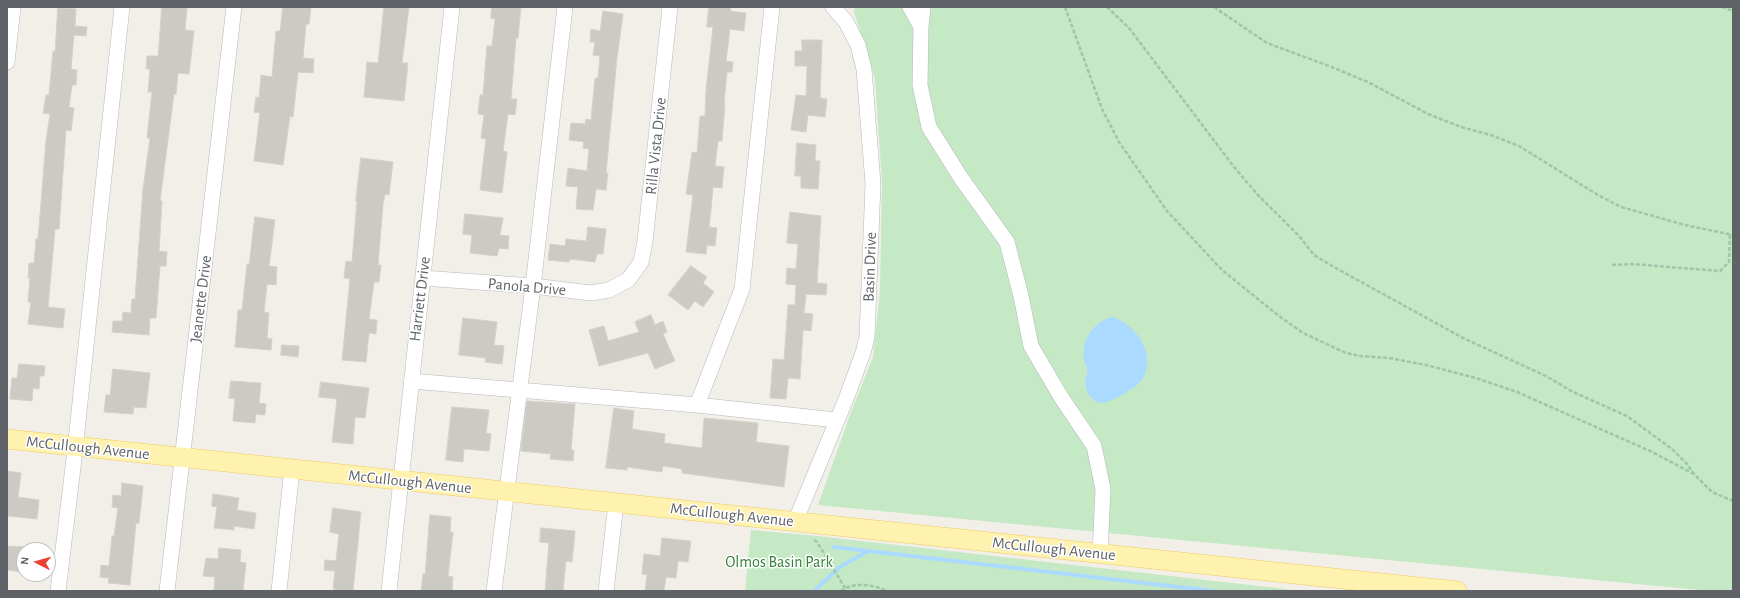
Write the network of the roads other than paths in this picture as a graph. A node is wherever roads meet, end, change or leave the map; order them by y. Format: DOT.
graph roads {
  1 [pos="13,7"];
  2 [pos="122,7"];
  3 [pos="234,7"];
  4 [pos="452,7"];
  5 [pos="565,7"];
  6 [pos="670,7"];
  7 [pos="772,7"];
  8 [pos="834,7"];
  9 [pos="910,7"];
  10 [pos="923,7"];
  11 [pos="921,27"];
  12 [pos="7,62"];
  13 [pos="423,278"];
  14 [pos="628,280"];
  15 [pos="533,286"];
  16 [pos="411,381"];
  17 [pos="519,391"];
  18 [pos="697,405"];
  19 [pos="836,420"];
  20 [pos="7,439"];
  21 [pos="75,446"];
  22 [pos="183,458"];
  23 [pos="292,469"];
  24 [pos="401,481"];
  25 [pos="507,492"];
  26 [pos="616,503"];
  27 [pos="795,522"];
  28 [pos="1100,554"];
  29 [pos="58,591"];
  30 [pos="167,591"];
  31 [pos="279,591"];
  32 [pos="389,591"];
  33 [pos="494,591"];
  34 [pos="606,591"];
  35 [pos="1457,591"];
  1 -- 12 [label="street"];
  2 -- 21 [label="street"];
  3 -- 22 [label="street, Jeanette Drive"];
  4 -- 13 [label="street, Harriett Drive"];
  5 -- 15 [label="street"];
  6 -- 14 [label="street, Rilla Vista Drive"];
  7 -- 18 [label="street"];
  8 -- 19 [label="street, Basin Drive"];
  9 -- 11 [label="street"];
  10 -- 11 [label="street"];
  11 -- 28 [label="street"];
  13 -- 15 [label="street, Panola Drive"];
  13 -- 16 [label="street, Harriett Drive"];
  14 -- 15 [label="street, Panola Drive"];
  15 -- 17 [label="street"];
  16 -- 17 [label="street"];
  16 -- 24 [label="street, Harriett Drive"];
  17 -- 18 [label="street"];
  17 -- 25 [label="street"];
  18 -- 19 [label="street"];
  19 -- 27 [label="street, Basin Drive"];
  20 -- 21 [label="main road, McCullough Avenue"];
  21 -- 22 [label="main road, McCullough Avenue"];
  21 -- 29 [label="street"];
  22 -- 23 [label="main road, McCullough Avenue"];
  22 -- 30 [label="street, Jeanette Drive"];
  23 -- 24 [label="main road, McCullough Avenue"];
  23 -- 31 [label="street"];
  24 -- 25 [label="main road, McCullough Avenue"];
  24 -- 32 [label="street, Harriett Drive"];
  25 -- 26 [label="main road, McCullough Avenue"];
  25 -- 33 [label="street"];
  26 -- 27 [label="main road, McCullough Avenue"];
  26 -- 34 [label="street"];
  27 -- 28 [label="main road, McCullough Avenue"];
  28 -- 35 [label="main road, McCullough Avenue"];
}
